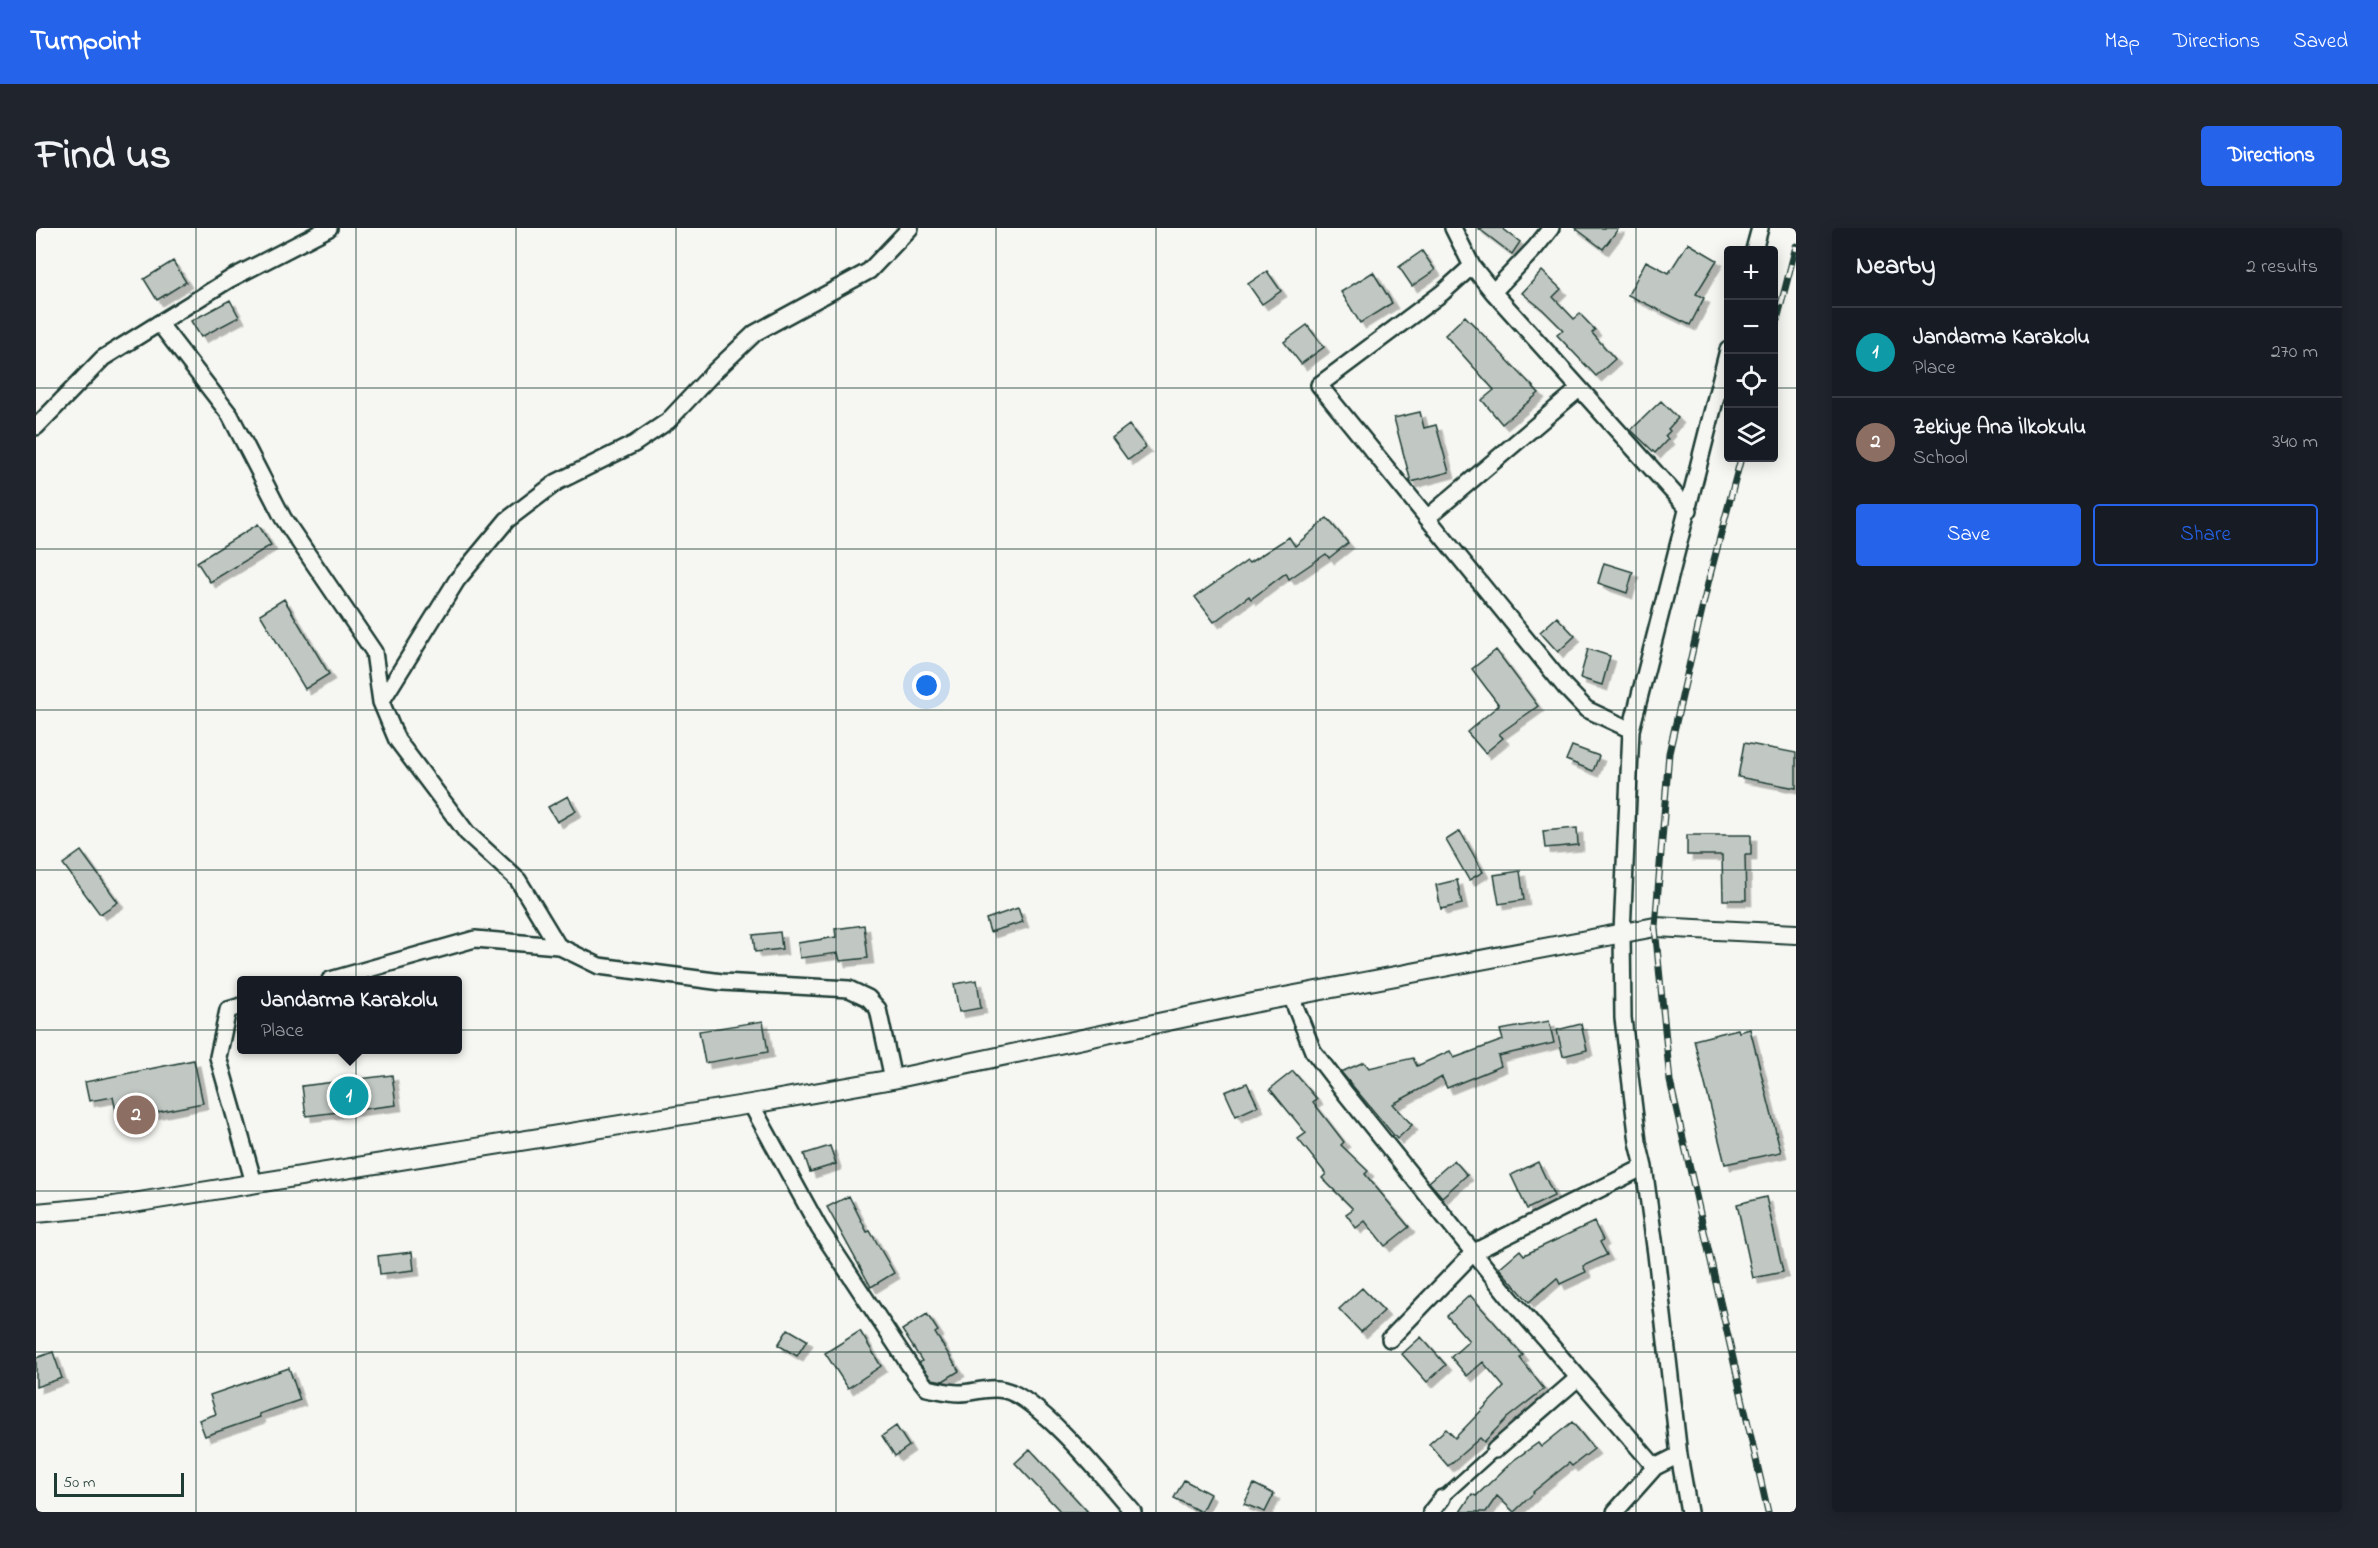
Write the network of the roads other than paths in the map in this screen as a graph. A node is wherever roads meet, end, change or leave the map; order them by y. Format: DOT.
graph roads {
  1 [pos="329,228"];
  2 [pos="910,228"];
  3 [pos="1453,228"];
  4 [pos="1551,228"];
  5 [pos="1760,228"];
  6 [pos="1755,246"];
  7 [pos="1472,266"];
  8 [pos="1492,292"];
  9 [pos="159,323"];
  10 [pos="1727,354"];
  11 [pos="1579,389"];
  12 [pos="36,427"];
  13 [pos="1689,510"];
  14 [pos="1427,518"];
  15 [pos="381,702"];
  16 [pos="1632,730"];
  17 [pos="1622,933"];
  18 [pos="1796,936"];
  19 [pos="558,946"];
  20 [pos="347,976"];
  21 [pos="1291,996"];
  22 [pos="237,1007"];
  23 [pos="893,1079"];
  24 [pos="751,1104"];
  25 [pos="1644,1167"];
  26 [pos="254,1183"];
  27 [pos="36,1213"];
  28 [pos="1474,1252"];
  29 [pos="1390,1339"];
  30 [pos="1578,1378"];
  31 [pos="1495,1450"];
  32 [pos="1679,1455"];
  33 [pos="1655,1467"];
  34 [pos="1442,1498"];
  35 [pos="1134,1512"];
  36 [pos="1431,1512"];
  37 [pos="1615,1512"];
  38 [pos="1689,1512"];
  1 -- 9 [label="street"];
  2 -- 15 [label="street"];
  3 -- 7 [label="street"];
  4 -- 8 [label="street"];
  5 -- 6 [label="street"];
  7 -- 8 [label="street"];
  7 -- 14 [label="street"];
  8 -- 11 [label="street"];
  9 -- 12 [label="street"];
  9 -- 15 [label="street"];
  10 -- 13 [label="street"];
  11 -- 13 [label="street"];
  11 -- 14 [label="street"];
  13 -- 16 [label="street"];
  14 -- 16 [label="street"];
  15 -- 19 [label="street"];
  16 -- 17 [label="street"];
  17 -- 18 [label="street"];
  17 -- 21 [label="street"];
  17 -- 25 [label="street"];
  19 -- 20 [label="street"];
  19 -- 23 [label="street"];
  21 -- 23 [label="street"];
  21 -- 28 [label="street"];
  22 -- 26 [label="street"];
  23 -- 24 [label="street"];
  24 -- 26 [label="street"];
  24 -- 35 [label="street"];
  25 -- 28 [label="street"];
  25 -- 32 [label="street"];
  26 -- 27 [label="street"];
  28 -- 29 [label="street"];
  28 -- 30 [label="street"];
  30 -- 31 [label="street"];
  30 -- 33 [label="street"];
  31 -- 34 [label="street"];
  32 -- 33 [label="street"];
  32 -- 38 [label="street"];
  33 -- 37 [label="street"];
  34 -- 36 [label="street"];
}
